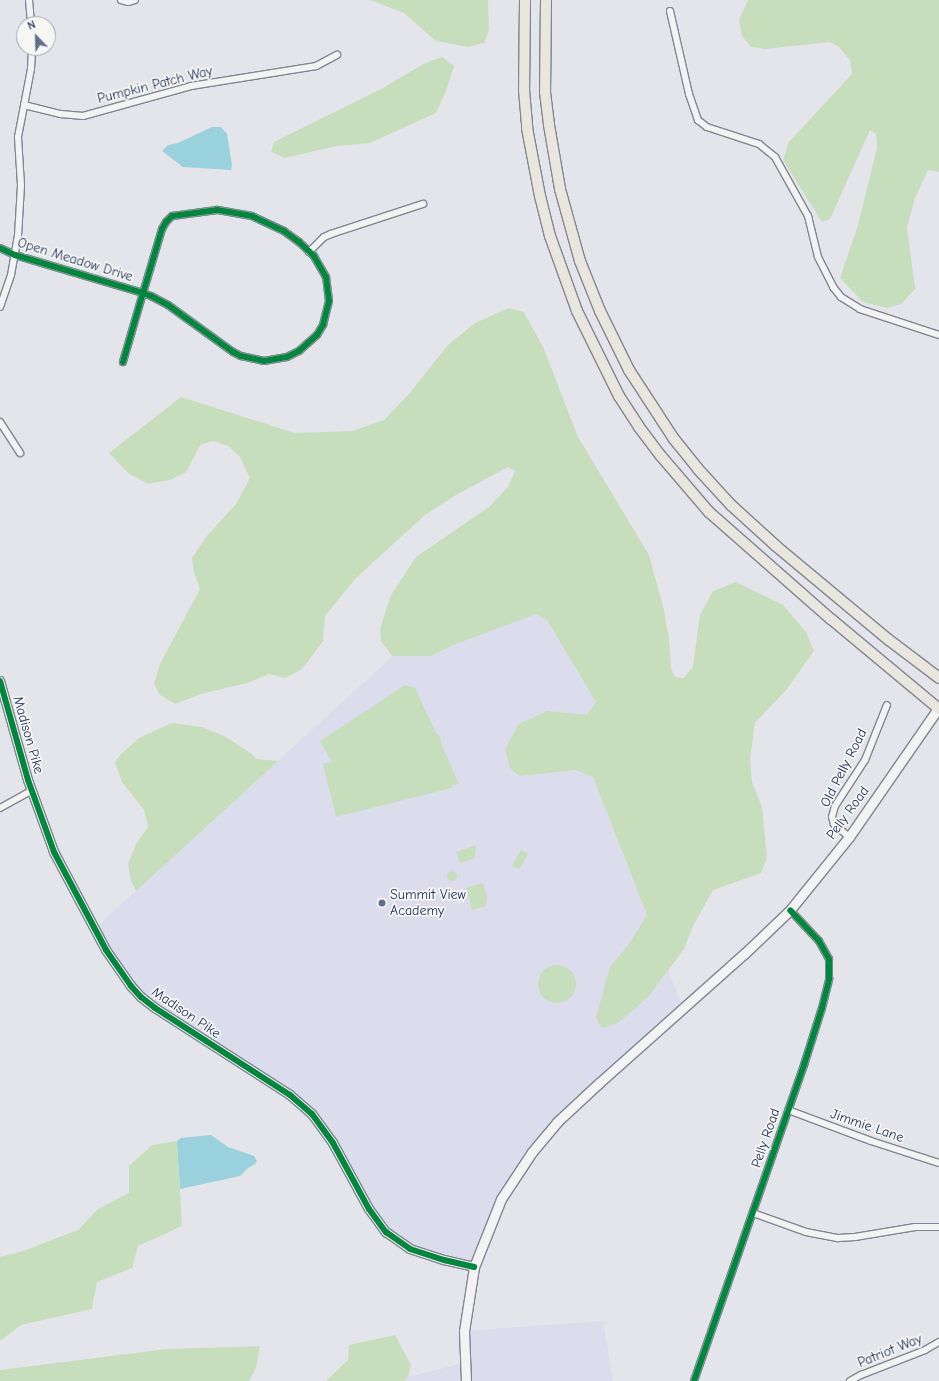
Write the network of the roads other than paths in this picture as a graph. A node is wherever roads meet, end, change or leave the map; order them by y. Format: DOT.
graph roads {
  1 [pos="29,0"];
  2 [pos="121,0"];
  3 [pos="135,0"];
  4 [pos="525,0"];
  5 [pos="546,0"];
  6 [pos="670,11"];
  7 [pos="30,16"];
  8 [pos="337,55"];
  9 [pos="32,56"];
  10 [pos="24,105"];
  11 [pos="423,204"];
  12 [pos="0,248"];
  13 [pos="309,252"];
  14 [pos="15,255"];
  15 [pos="144,294"];
  16 [pos="0,307"];
  17 [pos="939,335"];
  18 [pos="123,362"];
  19 [pos="0,422"];
  20 [pos="20,453"];
  21 [pos="939,678"];
  22 [pos="0,681"];
  23 [pos="887,705"];
  24 [pos="939,708"];
  25 [pos="32,790"];
  26 [pos="0,808"];
  27 [pos="849,837"];
  28 [pos="790,910"];
  29 [pos="788,1110"];
  30 [pos="939,1163"];
  31 [pos="753,1213"];
  32 [pos="939,1227"];
  33 [pos="474,1267"];
  34 [pos="939,1342"];
  35 [pos="466,1381"];
  36 [pos="694,1381"];
  37 [pos="850,1381"];
  1 -- 7 [label="street"];
  2 -- 3 [label="street"];
  4 -- 24 [label="main road"];
  5 -- 21 [label="main road"];
  6 -- 17 [label="street"];
  8 -- 10 [label="street, Pumpkin Patch Way"];
  9 -- 10 [label="street"];
  10 -- 14 [label="street"];
  11 -- 13 [label="street"];
  12 -- 14 [label="street, Open Meadow Drive"];
  13 -- 15 [label="street, Open Meadow Drive"];
  13 -- 15 [label="street, Open Meadow Drive"];
  14 -- 15 [label="street, Open Meadow Drive"];
  14 -- 16 [label="street"];
  15 -- 18 [label="street"];
  19 -- 20 [label="street"];
  22 -- 25 [label="street, Madison Pike"];
  23 -- 27 [label="street, Old Pelly Road"];
  24 -- 27 [label="main road, Pelly Road"];
  25 -- 26 [label="street"];
  25 -- 33 [label="street, Madison Pike"];
  27 -- 28 [label="main road, Pelly Road"];
  28 -- 29 [label="street, Pelly Road"];
  28 -- 33 [label="main road"];
  29 -- 30 [label="street, Jimmie Lane"];
  29 -- 31 [label="street, Pelly Road"];
  31 -- 32 [label="street"];
  31 -- 36 [label="street, Pelly Road"];
  33 -- 35 [label="main road"];
  34 -- 37 [label="street, Patriot Way"];
}
